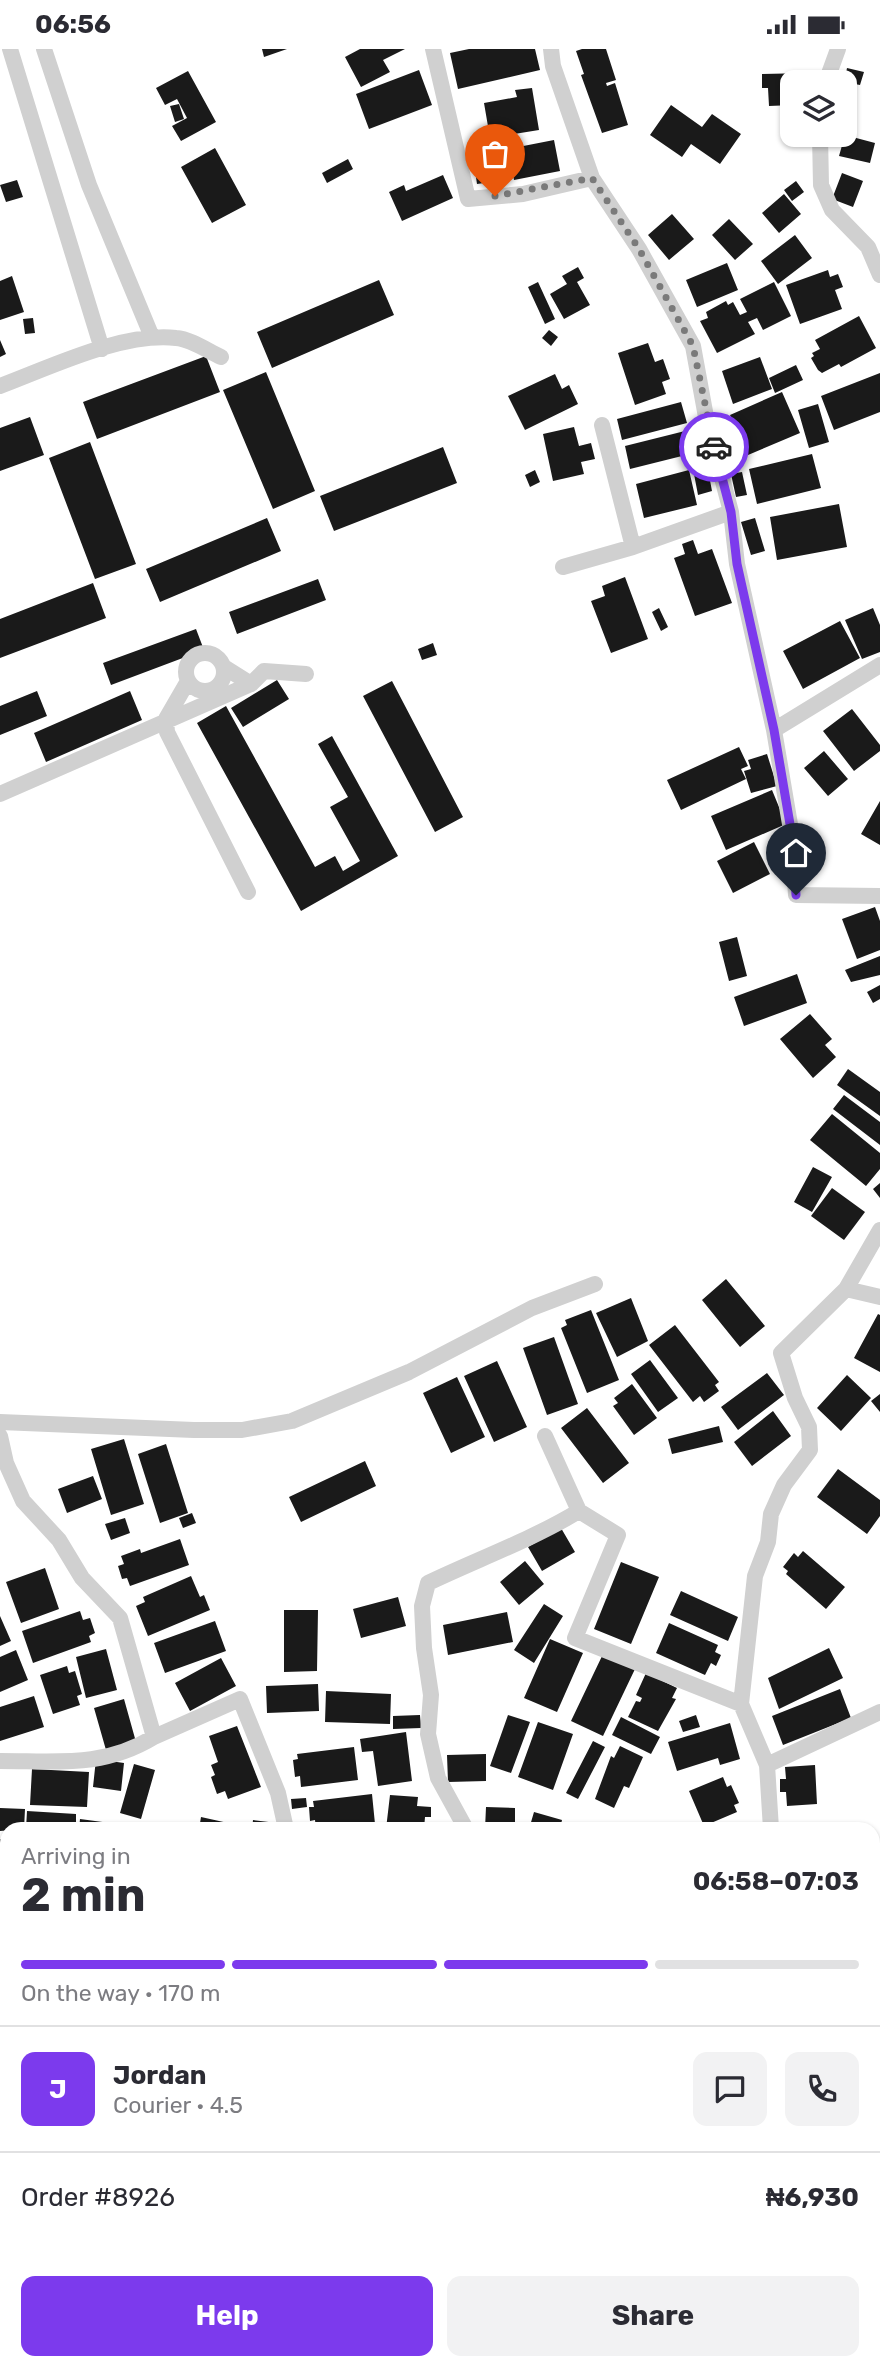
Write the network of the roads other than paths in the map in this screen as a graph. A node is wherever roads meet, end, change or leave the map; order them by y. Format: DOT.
graph roads {
  1 [pos="10,49"];
  2 [pos="44,49"];
  3 [pos="433,49"];
  4 [pos="551,49"];
  5 [pos="838,49"];
  6 [pos="830,70"];
  7 [pos="820,147"];
  8 [pos="592,178"];
  9 [pos="880,275"];
  10 [pos="152,337"];
  11 [pos="102,349"];
  12 [pos="221,357"];
  13 [pos="0,386"];
  14 [pos="602,425"];
  15 [pos="731,512"];
  16 [pos="633,547"];
  17 [pos="563,567"];
  18 [pos="880,665"];
  19 [pos="224,667"];
  20 [pos="306,674"];
  21 [pos="188,681"];
  22 [pos="251,684"];
  23 [pos="166,719"];
  24 [pos="774,730"];
  25 [pos="0,794"];
  26 [pos="248,892"];
  27 [pos="880,896"];
  28 [pos="880,1230"];
  29 [pos="595,1284"];
  30 [pos="846,1289"];
  31 [pos="880,1297"];
  32 [pos="0,1422"];
  33 [pos="0,1436"];
  34 [pos="545,1436"];
  35 [pos="579,1511"];
  36 [pos="741,1704"];
  37 [pos="880,1712"];
  38 [pos="154,1737"];
  39 [pos="0,1761"];
  40 [pos="767,1765"];
  41 [pos="284,1822"];
  42 [pos="462,1822"];
  43 [pos="771,1822"];
  1 -- 11 [label="street"];
  2 -- 10 [label="street"];
  3 -- 8 [label="street"];
  4 -- 8 [label="street"];
  5 -- 6 [label="street"];
  7 -- 9 [label="street"];
  8 -- 15 [label="street"];
  10 -- 11 [label="street"];
  10 -- 12 [label="street"];
  11 -- 13 [label="street"];
  14 -- 16 [label="street"];
  15 -- 16 [label="street"];
  15 -- 24 [label="street"];
  16 -- 17 [label="street"];
  18 -- 24 [label="street"];
  19 -- 21 [label="street"];
  19 -- 21 [label="street"];
  19 -- 22 [label="street"];
  20 -- 22 [label="street"];
  21 -- 23 [label="street"];
  22 -- 23 [label="street"];
  23 -- 25 [label="street"];
  23 -- 26 [label="street"];
  24 -- 27 [label="street"];
  28 -- 30 [label="street"];
  29 -- 32 [label="street"];
  30 -- 31 [label="street"];
  30 -- 36 [label="street"];
  33 -- 38 [label="street"];
  34 -- 35 [label="street"];
  35 -- 36 [label="street"];
  35 -- 42 [label="street"];
  36 -- 40 [label="street"];
  37 -- 40 [label="street"];
  38 -- 39 [label="street"];
  38 -- 41 [label="street"];
  40 -- 43 [label="street"];
}
